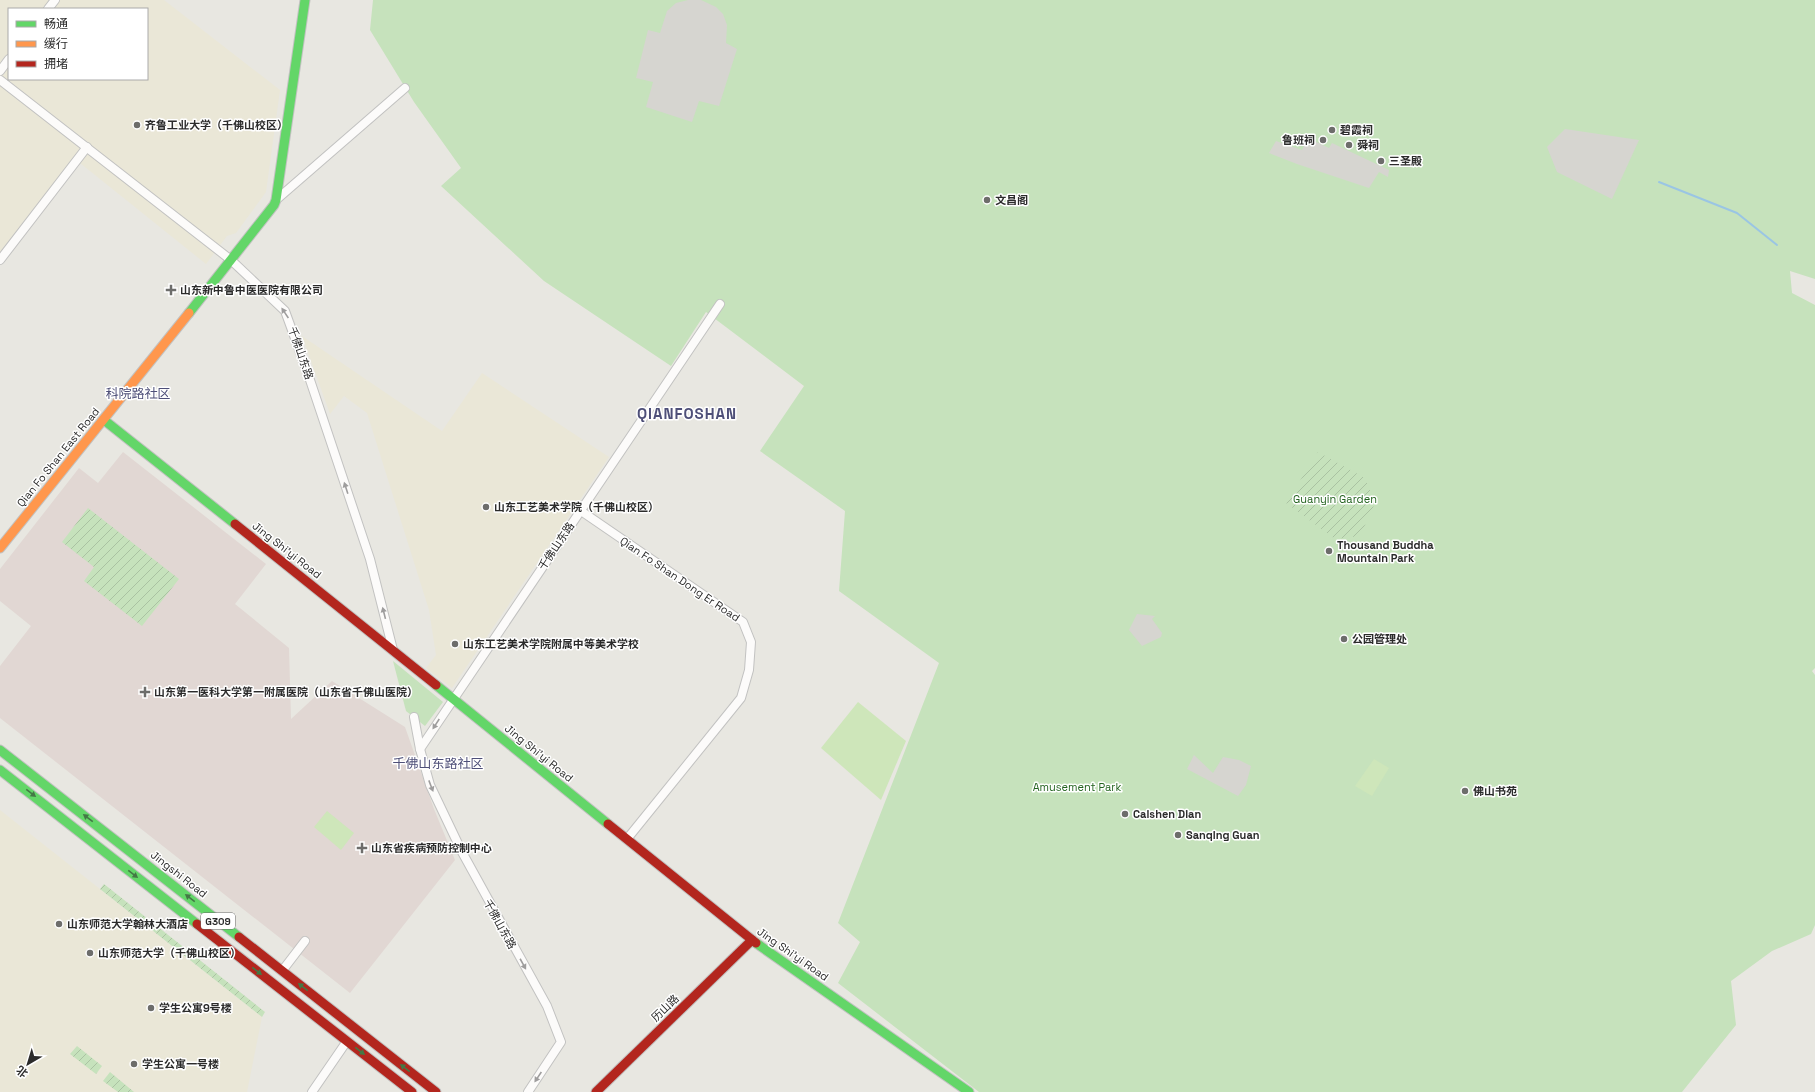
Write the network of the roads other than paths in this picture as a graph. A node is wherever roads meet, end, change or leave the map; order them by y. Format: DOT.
graph roads {
  1 [pos="55,0"];
  2 [pos="306,0"];
  3 [pos="49,8"];
  4 [pos="8,60"];
  5 [pos="0,71"];
  6 [pos="0,80"];
  7 [pos="405,88"];
  8 [pos="87,147"];
  9 [pos="276,200"];
  10 [pos="0,260"];
  11 [pos="231,260"];
  12 [pos="720,304"];
  13 [pos="104,420"];
  14 [pos="581,511"];
  15 [pos="0,548"];
  16 [pos="393,650"];
  17 [pos="453,699"];
  18 [pos="414,717"];
  19 [pos="420,749"];
  20 [pos="0,750"];
  21 [pos="0,770"];
  22 [pos="627,840"];
  23 [pos="752,940"];
  24 [pos="305,941"];
  25 [pos="282,971"];
  26 [pos="347,1041"];
  27 [pos="312,1092"];
  28 [pos="412,1092"];
  29 [pos="436,1092"];
  30 [pos="528,1092"];
  31 [pos="596,1092"];
  32 [pos="970,1092"];
  1 -- 3 [label="street"];
  2 -- 9 [label="main road, Qian Fo Shan East Road"];
  4 -- 5 [label="street"];
  6 -- 8 [label="street, 千佛山东路"];
  7 -- 9 [label="street"];
  8 -- 10 [label="street"];
  8 -- 11 [label="street, 千佛山东路"];
  9 -- 11 [label="main road, Qian Fo Shan East Road"];
  11 -- 13 [label="main road, Qian Fo Shan East Road"];
  16 -- 11 [label="street, 千佛山东路, one-way"];
  12 -- 14 [label="street, 千佛山东路"];
  13 -- 15 [label="main road, Qian Fo Shan East Road"];
  13 -- 16 [label="main road, Jing Shi'yi Road"];
  14 -- 17 [label="street, 千佛山东路"];
  14 -- 22 [label="street, Qian Fo Shan Dong Er Road"];
  16 -- 17 [label="main road, Jing Shi'yi Road"];
  17 -- 19 [label="street, 千佛山东路, one-way"];
  17 -- 22 [label="main road, Jing Shi'yi Road"];
  18 -- 19 [label="street, 千佛山东路"];
  19 -- 30 [label="street, 千佛山东路, one-way"];
  25 -- 20 [label="main road, Jingshi Road / G309, one-way"];
  21 -- 26 [label="main road, G309, one-way"];
  22 -- 23 [label="main road, Jing Shi'yi Road"];
  23 -- 31 [label="main road, 历山路"];
  23 -- 32 [label="main road, Jing Shi'yi Road"];
  24 -- 25 [label="street"];
  29 -- 25 [label="main road, Jingshi Road / G309, one-way"];
  26 -- 27 [label="street"];
  26 -- 28 [label="main road, G309, one-way"];
}
